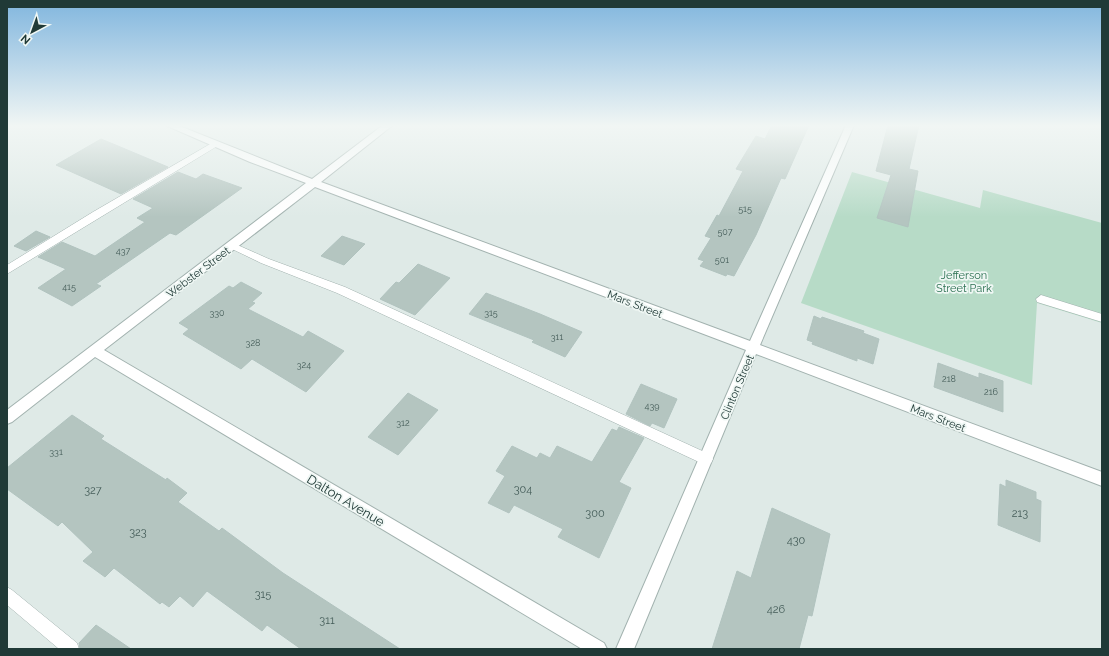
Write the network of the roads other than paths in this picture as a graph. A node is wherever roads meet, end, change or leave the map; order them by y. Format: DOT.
graph roads {
  1 [pos="195,156"];
  2 [pos="245,156"];
  3 [pos="350,156"];
  4 [pos="837,156"];
  5 [pos="315,183"];
  6 [pos="233,246"];
  7 [pos="7,270"];
  8 [pos="1042,299"];
  9 [pos="1102,318"];
  10 [pos="754,348"];
  11 [pos="95,351"];
  12 [pos="7,418"];
  13 [pos="706,459"];
  14 [pos="1102,479"];
  15 [pos="7,596"];
  16 [pos="71,649"];
  17 [pos="598,649"];
  18 [pos="626,649"];
  1 -- 7 [label="lane"];
  2 -- 5 [label="street, Mars Street"];
  3 -- 5 [label="street, Webster Street"];
  4 -- 10 [label="street, Clinton Street"];
  5 -- 6 [label="street, Webster Street"];
  5 -- 10 [label="street, Mars Street"];
  6 -- 11 [label="street, Webster Street"];
  6 -- 13 [label="lane"];
  8 -- 9 [label="lane"];
  10 -- 13 [label="street, Clinton Street"];
  10 -- 14 [label="street, Mars Street"];
  11 -- 12 [label="street, Webster Street"];
  11 -- 17 [label="street, Dalton Avenue"];
  13 -- 18 [label="street, Clinton Street"];
  15 -- 16 [label="lane"];
}
